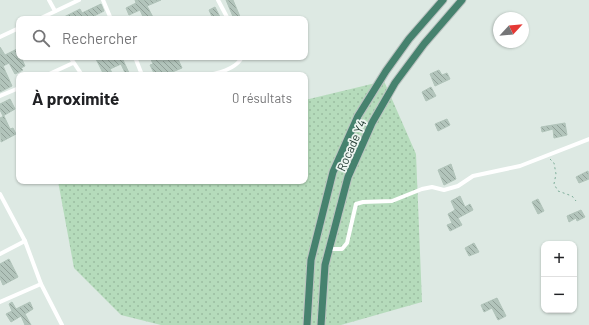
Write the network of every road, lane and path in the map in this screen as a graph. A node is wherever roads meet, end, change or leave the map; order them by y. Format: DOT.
graph roads {
  1 [pos="49,0"];
  2 [pos="79,0"];
  3 [pos="103,0"];
  4 [pos="218,0"];
  5 [pos="443,0"];
  6 [pos="462,0"];
  7 [pos="55,11"];
  8 [pos="49,14"];
  9 [pos="45,16"];
  10 [pos="110,16"];
  11 [pos="226,16"];
  12 [pos="16,29"];
  13 [pos="0,37"];
  14 [pos="72,60"];
  15 [pos="136,60"];
  16 [pos="241,60"];
  17 [pos="73,63"];
  18 [pos="54,72"];
  19 [pos="80,72"];
  20 [pos="141,72"];
  21 [pos="218,72"];
  22 [pos="16,89"];
  23 [pos="0,96"];
  24 [pos="589,140"];
  25 [pos="546,156"];
  26 [pos="0,194"];
  27 [pos="576,201"];
  28 [pos="24,241"];
  29 [pos="329,249"];
  30 [pos="0,254"];
  31 [pos="41,284"];
  32 [pos="0,302"];
  33 [pos="62,325"];
  34 [pos="307,325"];
  35 [pos="321,325"];
  1 -- 7 [label="street"];
  2 -- 7 [label="street"];
  3 -- 10 [label="street"];
  4 -- 11 [label="street"];
  5 -- 34 [label="highway, Rocade Y4"];
  6 -- 29 [label="highway, Rocade Y4"];
  7 -- 8 [label="street"];
  8 -- 9 [label="street"];
  12 -- 13 [label="street"];
  14 -- 17 [label="street"];
  15 -- 20 [label="street"];
  16 -- 21 [label="street"];
  17 -- 18 [label="street"];
  17 -- 19 [label="street"];
  22 -- 23 [label="street"];
  24 -- 25 [label="street"];
  25 -- 27 [label="path"];
  25 -- 29 [label="street"];
  26 -- 28 [label="street"];
  28 -- 30 [label="street"];
  28 -- 31 [label="street"];
  29 -- 35 [label="highway, Rocade Y4"];
  31 -- 32 [label="street"];
  31 -- 33 [label="street"];
}
